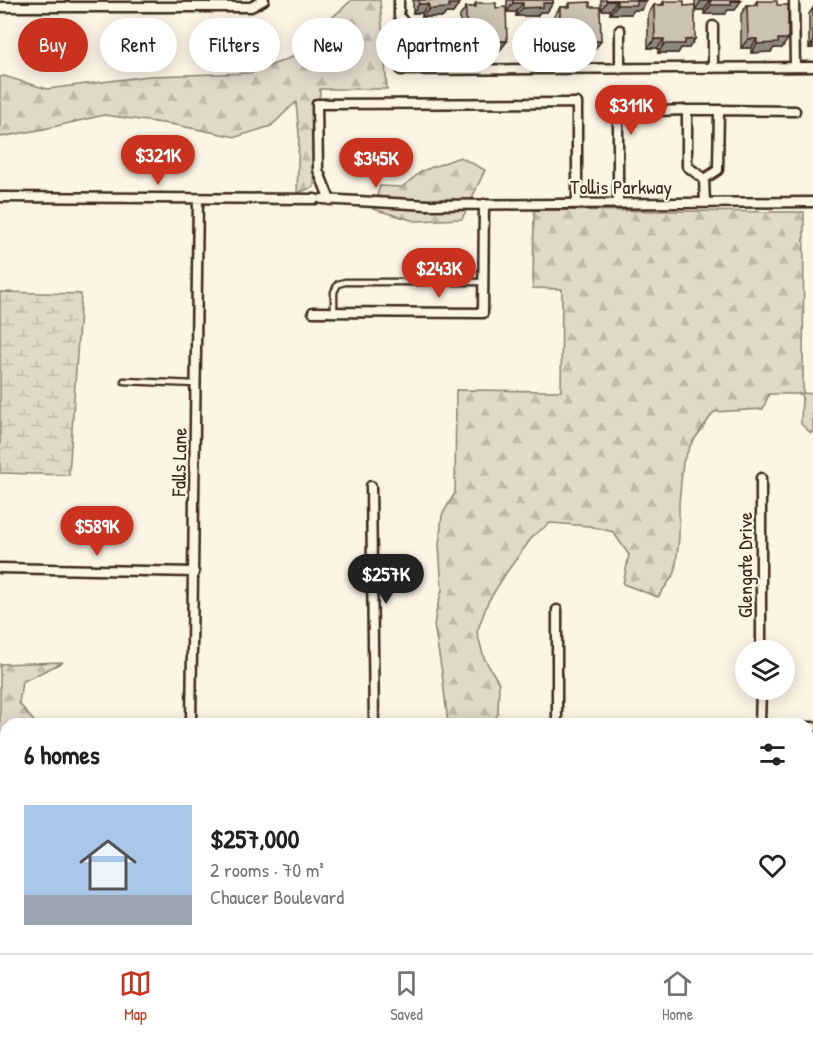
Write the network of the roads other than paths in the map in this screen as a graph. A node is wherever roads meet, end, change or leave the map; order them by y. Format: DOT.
graph roads {
  1 [pos="264,0"];
  2 [pos="399,0"];
  3 [pos="794,0"];
  4 [pos="0,7"];
  5 [pos="400,18"];
  6 [pos="713,26"];
  7 [pos="620,30"];
  8 [pos="795,67"];
  9 [pos="813,67"];
  10 [pos="713,68"];
  11 [pos="597,69"];
  12 [pos="620,69"];
  13 [pos="687,110"];
  14 [pos="719,110"];
  15 [pos="795,111"];
  16 [pos="704,179"];
  17 [pos="0,197"];
  18 [pos="198,199"];
  19 [pos="322,199"];
  20 [pos="813,202"];
  21 [pos="705,203"];
  22 [pos="484,204"];
  23 [pos="577,204"];
  24 [pos="618,204"];
  25 [pos="483,282"];
  26 [pos="334,311"];
  27 [pos="313,312"];
  28 [pos="124,381"];
  29 [pos="196,384"];
  30 [pos="761,478"];
  31 [pos="371,486"];
  32 [pos="0,568"];
  33 [pos="194,572"];
  34 [pos="557,610"];
  35 [pos="761,640"];
  36 [pos="761,700"];
  37 [pos="191,718"];
  38 [pos="374,718"];
  39 [pos="557,718"];
  40 [pos="760,718"];
  1 -- 4 [label="street"];
  2 -- 5 [label="street"];
  3 -- 8 [label="street"];
  6 -- 10 [label="street"];
  7 -- 12 [label="street"];
  8 -- 9 [label="street"];
  8 -- 10 [label="street"];
  10 -- 12 [label="street"];
  11 -- 12 [label="street"];
  13 -- 14 [label="street"];
  13 -- 16 [label="street"];
  13 -- 24 [label="street"];
  14 -- 15 [label="street"];
  14 -- 16 [label="street"];
  16 -- 21 [label="street"];
  17 -- 18 [label="street, Tollis Parkway"];
  18 -- 19 [label="street, Tollis Parkway"];
  18 -- 29 [label="street, Falls Lane"];
  19 -- 22 [label="street, Tollis Parkway"];
  19 -- 23 [label="street"];
  20 -- 21 [label="street, Tollis Parkway"];
  21 -- 24 [label="street, Tollis Parkway"];
  22 -- 23 [label="street, Tollis Parkway"];
  22 -- 25 [label="street"];
  23 -- 24 [label="street, Tollis Parkway"];
  25 -- 26 [label="lane"];
  25 -- 26 [label="street"];
  26 -- 27 [label="street"];
  28 -- 29 [label="lane"];
  29 -- 33 [label="street, Falls Lane"];
  30 -- 35 [label="street, Glengate Drive"];
  31 -- 38 [label="street"];
  32 -- 33 [label="street"];
  33 -- 37 [label="street, Falls Lane"];
  34 -- 39 [label="street"];
  36 -- 40 [label="street"];
}
